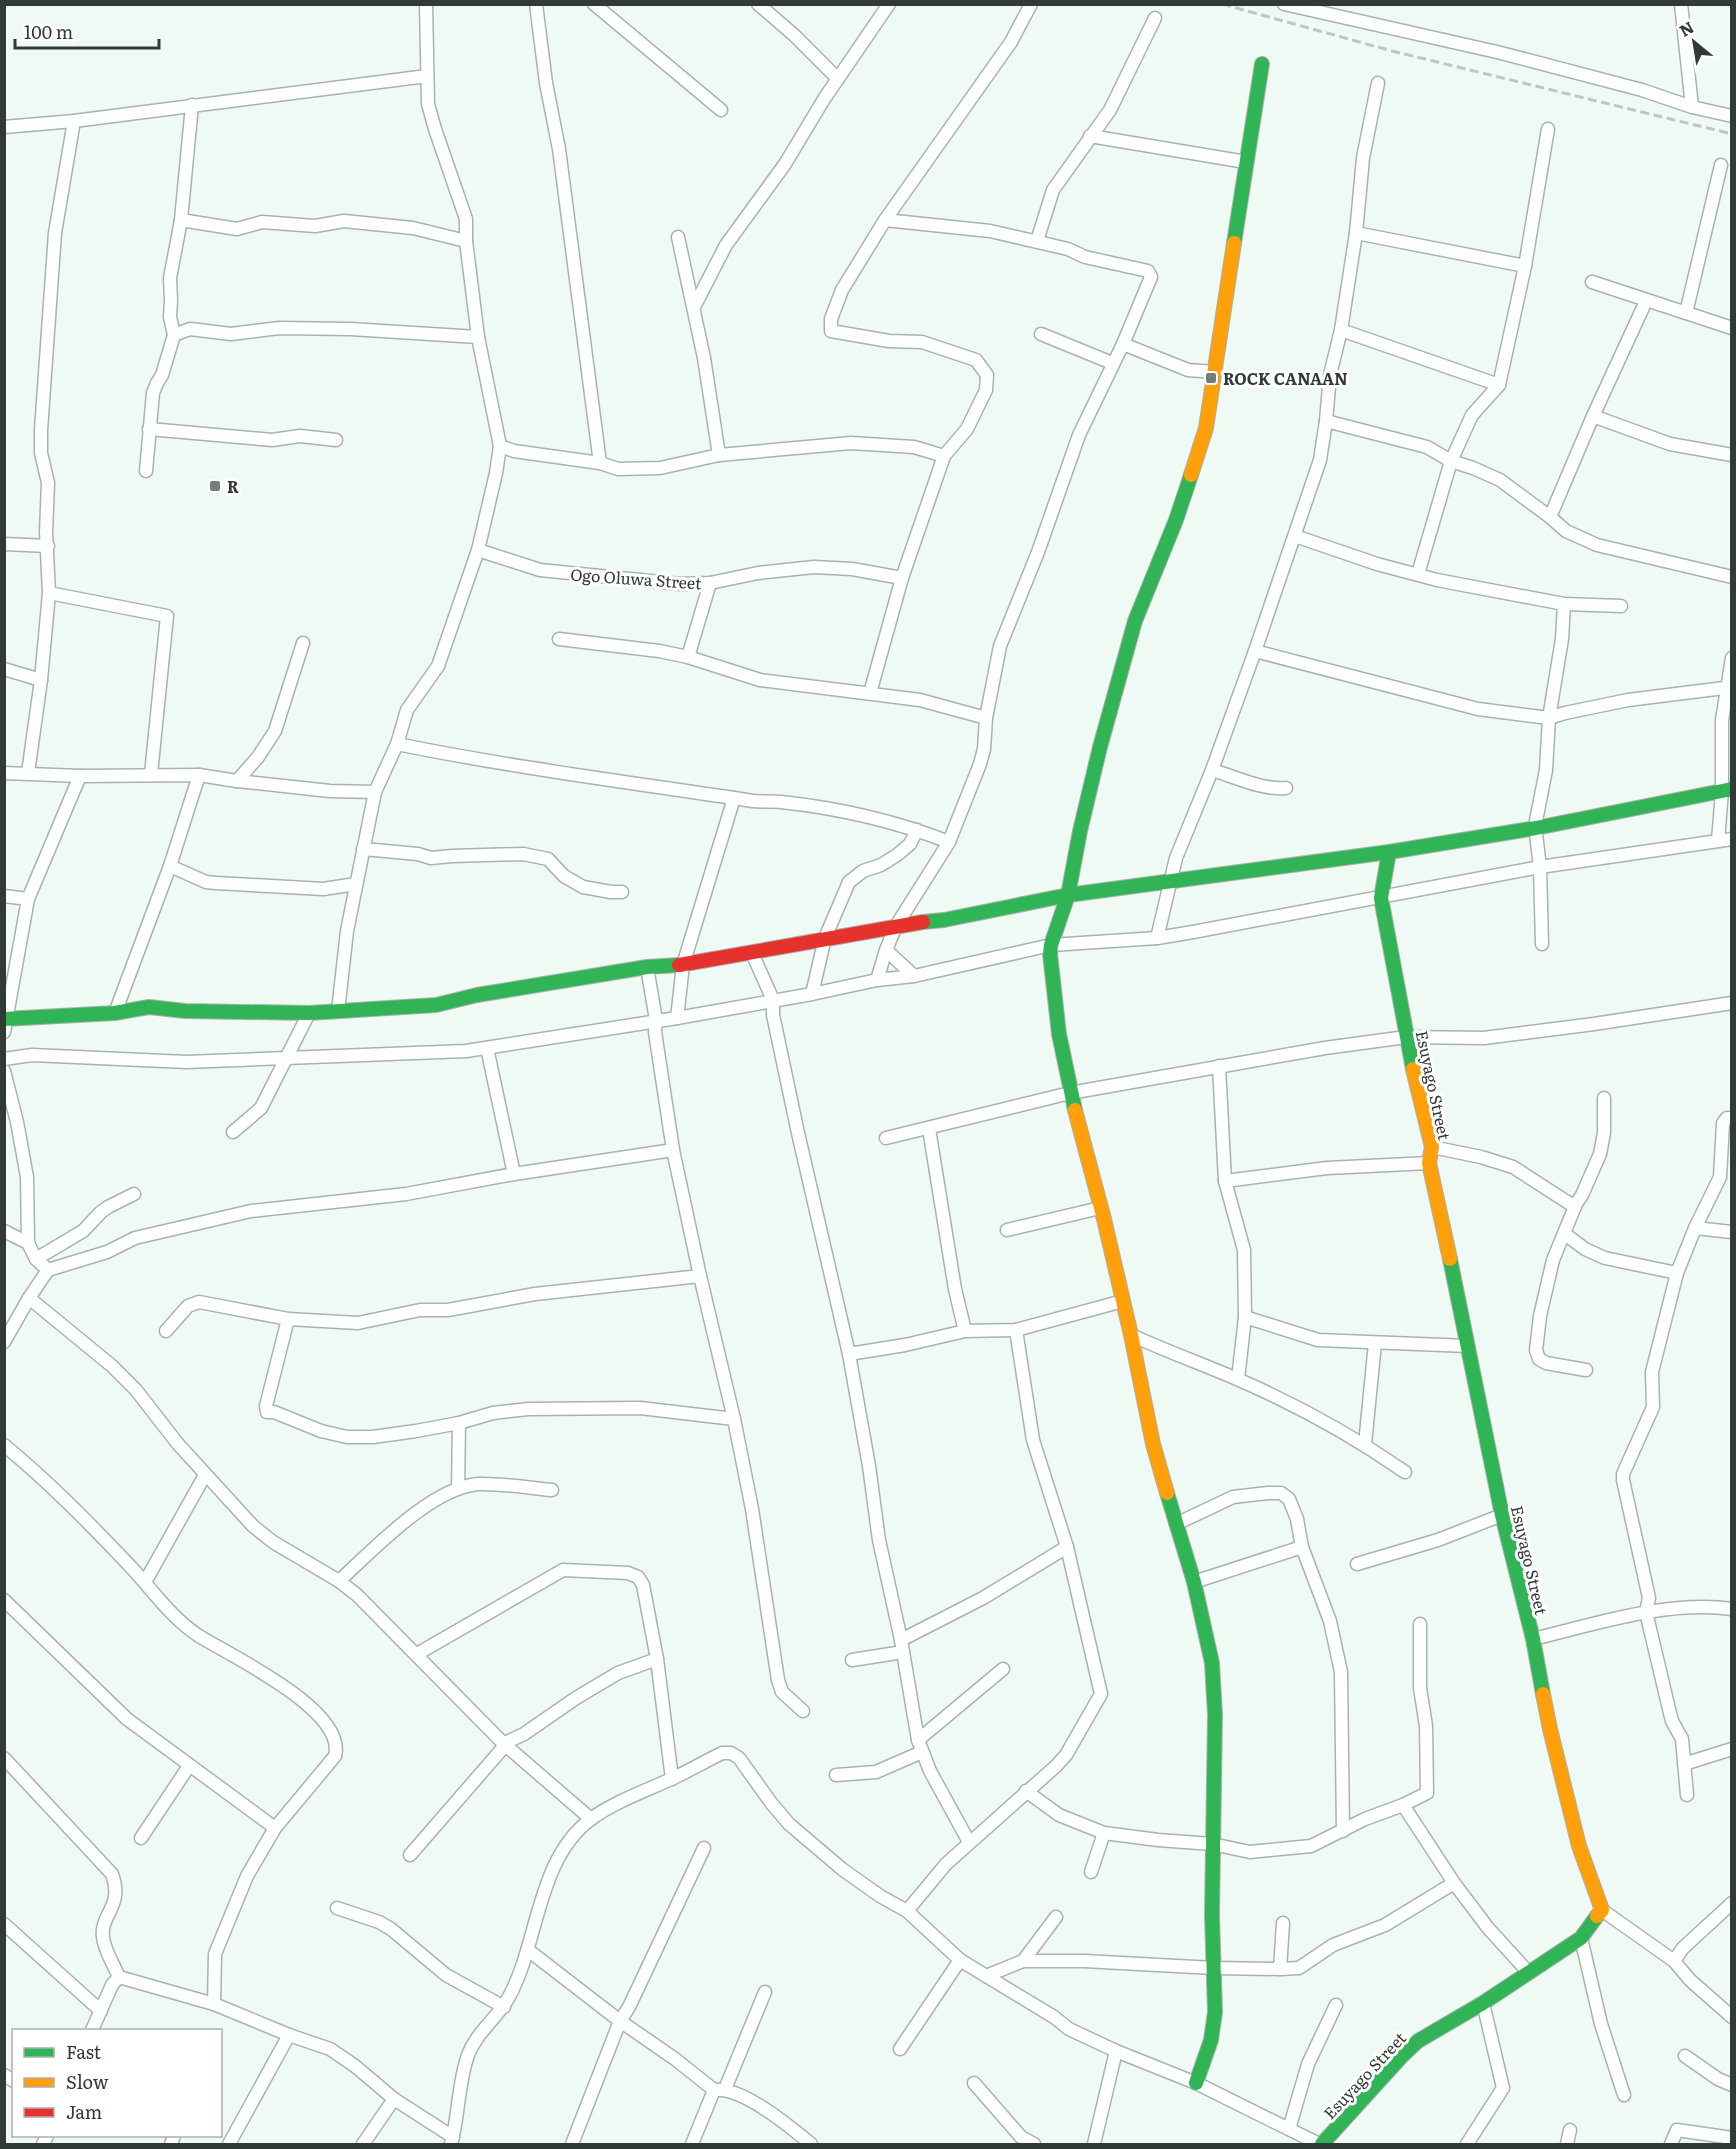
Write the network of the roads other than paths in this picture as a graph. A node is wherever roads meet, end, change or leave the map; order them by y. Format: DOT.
graph roads {
  1 [pos="426,4"];
  2 [pos="536,4"];
  3 [pos="594,4"];
  4 [pos="758,4"];
  5 [pos="889,4"];
  6 [pos="1031,4"];
  7 [pos="1284,4"];
  8 [pos="1681,4"];
  9 [pos="1155,18"];
  10 [pos="1262,64"];
  11 [pos="427,76"];
  12 [pos="838,79"];
  13 [pos="1378,83"];
  14 [pos="192,105"];
  15 [pos="1692,106"];
  16 [pos="721,110"];
  17 [pos="1731,116"];
  18 [pos="74,122"];
  19 [pos="4,128"];
  20 [pos="1548,129"];
  21 [pos="1090,135"];
  22 [pos="1246,162"];
  23 [pos="1721,165"];
  24 [pos="181,220"];
  25 [pos="885,220"];
  26 [pos="1356,233"];
  27 [pos="678,237"];
  28 [pos="466,241"];
  29 [pos="1037,241"];
  30 [pos="1525,266"];
  31 [pos="1592,282"];
  32 [pos="1646,301"];
  33 [pos="694,307"];
  34 [pos="1686,313"];
  35 [pos="170,317"];
  36 [pos="1731,328"];
  37 [pos="190,329"];
  38 [pos="1341,330"];
  39 [pos="174,334"];
  40 [pos="1041,334"];
  41 [pos="478,337"];
  42 [pos="1123,344"];
  43 [pos="1112,363"];
  44 [pos="1215,372"];
  45 [pos="1499,385"];
  46 [pos="1593,416"];
  47 [pos="1326,421"];
  48 [pos="149,429"];
  49 [pos="336,440"];
  50 [pos="500,446"];
  51 [pos="719,455"];
  52 [pos="1731,455"];
  53 [pos="944,456"];
  54 [pos="1451,461"];
  55 [pos="600,463"];
  56 [pos="146,471"];
  57 [pos="1550,517"];
  58 [pos="1295,536"];
  59 [pos="4,544"];
  60 [pos="48,546"];
  61 [pos="478,550"];
  62 [pos="1418,574"];
  63 [pos="1731,577"];
  64 [pos="902,578"];
  65 [pos="710,584"];
  66 [pos="49,593"];
  67 [pos="1564,604"];
  68 [pos="1622,606"];
  69 [pos="559,639"];
  70 [pos="303,643"];
  71 [pos="1255,651"];
  72 [pos="688,657"];
  73 [pos="1731,658"];
  74 [pos="4,669"];
  75 [pos="41,680"];
  76 [pos="1729,688"];
  77 [pos="870,693"];
  78 [pos="987,718"];
  79 [pos="1549,718"];
  80 [pos="397,744"];
  81 [pos="1212,770"];
  82 [pos="4,773"];
  83 [pos="28,773"];
  84 [pos="150,774"];
  85 [pos="199,775"];
  86 [pos="80,776"];
  87 [pos="237,781"];
  88 [pos="1286,788"];
  89 [pos="1727,790"];
  90 [pos="375,792"];
  91 [pos="734,798"];
  92 [pos="1536,828"];
  93 [pos="917,830"];
  94 [pos="1731,839"];
  95 [pos="1718,841"];
  96 [pos="949,842"];
  97 [pos="363,849"];
  98 [pos="1389,852"];
  99 [pos="170,866"];
  100 [pos="1540,867"];
  101 [pos="1170,880"];
  102 [pos="356,884"];
  103 [pos="622,892"];
  104 [pos="1068,895"];
  105 [pos="4,896"];
  106 [pos="1381,898"];
  107 [pos="28,899"];
  108 [pos="896,926"];
  109 [pos="825,938"];
  110 [pos="1157,938"];
  111 [pos="1542,944"];
  112 [pos="1051,945"];
  113 [pos="886,950"];
  114 [pos="752,953"];
  115 [pos="683,965"];
  116 [pos="647,967"];
  117 [pos="914,976"];
  118 [pos="877,980"];
  119 [pos="812,994"];
  120 [pos="773,1000"];
  121 [pos="1731,1003"];
  122 [pos="338,1011"];
  123 [pos="115,1013"];
  124 [pos="309,1013"];
  125 [pos="677,1018"];
  126 [pos="656,1020"];
  127 [pos="5,1023"];
  128 [pos="1406,1037"];
  129 [pos="487,1048"];
  130 [pos="4,1059"];
  131 [pos="286,1060"];
  132 [pos="1219,1066"];
  133 [pos="4,1071"];
  134 [pos="1070,1093"];
  135 [pos="1604,1098"];
  136 [pos="1731,1118"];
  137 [pos="929,1129"];
  138 [pos="232,1132"];
  139 [pos="886,1138"];
  140 [pos="1432,1147"];
  141 [pos="673,1150"];
  142 [pos="1429,1163"];
  143 [pos="514,1174"];
  144 [pos="1225,1181"];
  145 [pos="134,1194"];
  146 [pos="1575,1207"];
  147 [pos="1100,1208"];
  148 [pos="1695,1228"];
  149 [pos="1007,1230"];
  150 [pos="4,1231"];
  151 [pos="1731,1232"];
  152 [pos="1565,1234"];
  153 [pos="28,1243"];
  154 [pos="36,1259"];
  155 [pos="48,1270"];
  156 [pos="1677,1273"];
  157 [pos="700,1276"];
  158 [pos="29,1298"];
  159 [pos="1123,1301"];
  160 [pos="1245,1317"];
  161 [pos="288,1319"];
  162 [pos="1016,1330"];
  163 [pos="166,1331"];
  164 [pos="964,1331"];
  165 [pos="1131,1335"];
  166 [pos="4,1342"];
  167 [pos="1375,1343"];
  168 [pos="1468,1346"];
  169 [pos="849,1354"];
  170 [pos="1586,1370"];
  171 [pos="1238,1379"];
  172 [pos="734,1419"];
  173 [pos="459,1423"];
  174 [pos="1365,1444"];
  175 [pos="4,1445"];
  176 [pos="1405,1472"];
  177 [pos="205,1475"];
  178 [pos="458,1489"];
  179 [pos="552,1490"];
  180 [pos="1502,1515"];
  181 [pos="1176,1524"];
  182 [pos="1067,1547"];
  183 [pos="1302,1547"];
  184 [pos="1356,1564"];
  185 [pos="339,1581"];
  186 [pos="145,1582"];
  187 [pos="1194,1582"];
  188 [pos="4,1600"];
  189 [pos="1731,1609"];
  190 [pos="1646,1612"];
  191 [pos="1420,1624"];
  192 [pos="1533,1639"];
  193 [pos="902,1646"];
  194 [pos="417,1654"];
  195 [pos="657,1659"];
  196 [pos="852,1660"];
  197 [pos="1003,1669"];
  198 [pos="803,1711"];
  199 [pos="504,1744"];
  200 [pos="920,1746"];
  201 [pos="1731,1749"];
  202 [pos="4,1758"];
  203 [pos="1684,1764"];
  204 [pos="189,1766"];
  205 [pos="836,1775"];
  206 [pos="672,1779"];
  207 [pos="1026,1791"];
  208 [pos="1687,1795"];
  209 [pos="1403,1805"];
  210 [pos="591,1819"];
  211 [pos="275,1828"];
  212 [pos="1343,1831"];
  213 [pos="1104,1833"];
  214 [pos="141,1838"];
  215 [pos="969,1842"];
  216 [pos="1212,1844"];
  217 [pos="704,1848"];
  218 [pos="410,1855"];
  219 [pos="1091,1872"];
  220 [pos="1454,1883"];
  221 [pos="1731,1904"];
  222 [pos="337,1908"];
  223 [pos="1602,1910"];
  224 [pos="906,1911"];
  225 [pos="1056,1917"];
  226 [pos="1283,1923"];
  227 [pos="4,1924"];
  228 [pos="1581,1938"];
  229 [pos="528,1950"];
  230 [pos="960,1960"];
  231 [pos="1674,1960"];
  232 [pos="1023,1961"];
  233 [pos="1214,1968"];
  234 [pos="1280,1969"];
  235 [pos="1529,1973"];
  236 [pos="986,1976"];
  237 [pos="119,1977"];
  238 [pos="765,1992"];
  239 [pos="1483,2002"];
  240 [pos="214,2004"];
  241 [pos="1336,2005"];
  242 [pos="504,2007"];
  243 [pos="101,2011"];
  244 [pos="1731,2017"];
  245 [pos="620,2021"];
  246 [pos="93,2029"];
  247 [pos="289,2035"];
  248 [pos="900,2049"];
  249 [pos="1116,2051"];
  250 [pos="1685,2056"];
  251 [pos="974,2083"];
  252 [pos="1196,2083"];
  253 [pos="1731,2085"];
  254 [pos="720,2090"];
  255 [pos="1624,2095"];
  256 [pos="394,2099"];
  257 [pos="1288,2129"];
  258 [pos="1570,2130"];
  259 [pos="1731,2138"];
  260 [pos="452,2141"];
  261 [pos="229,2145"];
  262 [pos="363,2145"];
  263 [pos="572,2145"];
  264 [pos="692,2145"];
  265 [pos="811,2145"];
  266 [pos="1034,2145"];
  267 [pos="1094,2145"];
  268 [pos="1320,2145"];
  269 [pos="1467,2145"];
  270 [pos="1567,2145"];
  271 [pos="1671,2145"];
  1 -- 11 [label="street"];
  2 -- 55 [label="street"];
  3 -- 16 [label="street"];
  4 -- 12 [label="street"];
  5 -- 12 [label="street"];
  6 -- 25 [label="street"];
  7 -- 15 [label="street"];
  8 -- 15 [label="street"];
  9 -- 21 [label="street"];
  10 -- 22 [label="street"];
  11 -- 14 [label="street"];
  11 -- 28 [label="street"];
  12 -- 33 [label="street"];
  13 -- 26 [label="street"];
  14 -- 18 [label="street"];
  14 -- 24 [label="street"];
  15 -- 17 [label="street"];
  18 -- 19 [label="street"];
  18 -- 60 [label="street"];
  20 -- 30 [label="street"];
  21 -- 22 [label="street"];
  21 -- 29 [label="street"];
  22 -- 44 [label="street"];
  23 -- 34 [label="street"];
  24 -- 28 [label="street"];
  24 -- 35 [label="street"];
  25 -- 29 [label="street"];
  25 -- 53 [label="street"];
  26 -- 30 [label="street"];
  26 -- 38 [label="street"];
  27 -- 33 [label="street"];
  28 -- 41 [label="street"];
  29 -- 42 [label="street"];
  30 -- 45 [label="street"];
  31 -- 32 [label="street"];
  32 -- 34 [label="street"];
  32 -- 46 [label="street"];
  33 -- 51 [label="street"];
  34 -- 36 [label="street"];
  35 -- 37 [label="street"];
  35 -- 39 [label="street"];
  37 -- 39 [label="street"];
  37 -- 41 [label="street"];
  38 -- 45 [label="street"];
  38 -- 47 [label="street"];
  39 -- 48 [label="street"];
  40 -- 43 [label="street"];
  41 -- 50 [label="street"];
  42 -- 43 [label="street"];
  42 -- 44 [label="street"];
  43 -- 78 [label="street"];
  44 -- 104 [label="street"];
  45 -- 54 [label="street"];
  46 -- 52 [label="street"];
  46 -- 57 [label="street"];
  47 -- 54 [label="street"];
  47 -- 58 [label="street"];
  48 -- 49 [label="street"];
  48 -- 56 [label="street"];
  50 -- 55 [label="street"];
  50 -- 61 [label="street"];
  51 -- 53 [label="street"];
  51 -- 55 [label="street"];
  53 -- 64 [label="street"];
  54 -- 57 [label="street"];
  54 -- 62 [label="street"];
  57 -- 63 [label="street"];
  58 -- 62 [label="street"];
  58 -- 71 [label="street"];
  59 -- 60 [label="street"];
  60 -- 66 [label="street"];
  61 -- 65 [label="street, Ogo Oluwa Street"];
  61 -- 80 [label="street"];
  62 -- 67 [label="street"];
  64 -- 65 [label="street, Ogo Oluwa Street"];
  64 -- 77 [label="street"];
  65 -- 72 [label="street"];
  66 -- 75 [label="street"];
  66 -- 84 [label="street"];
  67 -- 68 [label="street"];
  67 -- 79 [label="street"];
  69 -- 72 [label="street"];
  70 -- 87 [label="street"];
  71 -- 79 [label="street"];
  71 -- 81 [label="street"];
  72 -- 77 [label="street"];
  73 -- 76 [label="street"];
  74 -- 75 [label="street"];
  75 -- 83 [label="street"];
  76 -- 79 [label="street"];
  76 -- 89 [label="street"];
  77 -- 78 [label="street"];
  78 -- 96 [label="street"];
  79 -- 92 [label="street"];
  80 -- 90 [label="street"];
  80 -- 91 [label="street"];
  81 -- 88 [label="street"];
  81 -- 101 [label="street"];
  82 -- 83 [label="street"];
  83 -- 86 [label="street"];
  84 -- 85 [label="street"];
  84 -- 86 [label="street"];
  85 -- 87 [label="street"];
  85 -- 99 [label="street"];
  86 -- 107 [label="street"];
  87 -- 90 [label="street"];
  89 -- 92 [label="street"];
  89 -- 95 [label="street"];
  90 -- 97 [label="street"];
  91 -- 93 [label="street"];
  91 -- 115 [label="street"];
  92 -- 98 [label="street"];
  92 -- 100 [label="street"];
  93 -- 96 [label="street"];
  93 -- 109 [label="street"];
  94 -- 95 [label="street"];
  95 -- 100 [label="street"];
  96 -- 108 [label="street"];
  97 -- 102 [label="street"];
  97 -- 103 [label="street"];
  98 -- 101 [label="street"];
  98 -- 106 [label="street, Esuyago Street"];
  99 -- 102 [label="street"];
  99 -- 123 [label="street"];
  100 -- 106 [label="street"];
  100 -- 111 [label="street"];
  101 -- 104 [label="street"];
  101 -- 110 [label="street"];
  102 -- 122 [label="street"];
  104 -- 108 [label="street"];
  104 -- 112 [label="street"];
  105 -- 107 [label="street"];
  106 -- 110 [label="street"];
  106 -- 128 [label="street, Esuyago Street"];
  107 -- 127 [label="street"];
  108 -- 109 [label="street"];
  108 -- 113 [label="street"];
  109 -- 114 [label="street"];
  109 -- 119 [label="street"];
  110 -- 112 [label="street"];
  112 -- 117 [label="street"];
  112 -- 134 [label="street"];
  113 -- 117 [label="street"];
  113 -- 118 [label="street"];
  114 -- 115 [label="street"];
  114 -- 120 [label="street"];
  115 -- 116 [label="street"];
  115 -- 125 [label="street"];
  116 -- 122 [label="street"];
  116 -- 126 [label="street"];
  117 -- 118 [label="street"];
  118 -- 119 [label="street"];
  119 -- 120 [label="street"];
  120 -- 125 [label="street"];
  120 -- 169 [label="street"];
  121 -- 128 [label="street"];
  122 -- 124 [label="street"];
  123 -- 124 [label="street"];
  123 -- 127 [label="street"];
  124 -- 131 [label="street"];
  125 -- 126 [label="street"];
  126 -- 129 [label="street"];
  126 -- 141 [label="street"];
  128 -- 132 [label="street"];
  128 -- 140 [label="street, Esuyago Street"];
  129 -- 131 [label="street"];
  129 -- 143 [label="street"];
  130 -- 131 [label="street"];
  131 -- 138 [label="street"];
  132 -- 134 [label="street"];
  132 -- 144 [label="street"];
  133 -- 153 [label="street"];
  134 -- 137 [label="street"];
  134 -- 147 [label="street"];
  135 -- 146 [label="street"];
  136 -- 148 [label="street"];
  137 -- 139 [label="street"];
  137 -- 164 [label="street"];
  140 -- 142 [label="street, Esuyago Street"];
  140 -- 146 [label="street"];
  141 -- 143 [label="street"];
  141 -- 157 [label="street"];
  142 -- 144 [label="street"];
  142 -- 168 [label="street, Esuyago Street"];
  143 -- 155 [label="street"];
  144 -- 160 [label="street"];
  145 -- 154 [label="street"];
  146 -- 152 [label="street"];
  147 -- 149 [label="street"];
  147 -- 159 [label="street"];
  148 -- 151 [label="street"];
  148 -- 156 [label="street"];
  150 -- 153 [label="street"];
  152 -- 156 [label="street"];
  152 -- 170 [label="street"];
  153 -- 154 [label="street"];
  154 -- 155 [label="street"];
  155 -- 158 [label="street"];
  156 -- 190 [label="street"];
  157 -- 161 [label="street"];
  157 -- 172 [label="street"];
  158 -- 166 [label="street"];
  158 -- 177 [label="street"];
  159 -- 162 [label="street"];
  159 -- 165 [label="street"];
  160 -- 167 [label="street"];
  160 -- 171 [label="street"];
  161 -- 163 [label="street"];
  161 -- 173 [label="street"];
  162 -- 164 [label="street"];
  162 -- 182 [label="street"];
  164 -- 169 [label="street"];
  165 -- 171 [label="street"];
  165 -- 181 [label="street"];
  167 -- 168 [label="street"];
  167 -- 174 [label="street"];
  168 -- 180 [label="street, Esuyago Street"];
  169 -- 193 [label="street"];
  171 -- 174 [label="street"];
  172 -- 173 [label="street"];
  172 -- 198 [label="street"];
  173 -- 178 [label="street"];
  174 -- 176 [label="street"];
  175 -- 186 [label="street"];
  177 -- 185 [label="street"];
  177 -- 186 [label="street"];
  178 -- 179 [label="street"];
  178 -- 185 [label="street"];
  180 -- 184 [label="street"];
  180 -- 192 [label="street, Esuyago Street"];
  181 -- 183 [label="street"];
  181 -- 187 [label="street"];
  182 -- 193 [label="street"];
  182 -- 207 [label="street"];
  183 -- 187 [label="street"];
  183 -- 212 [label="street"];
  185 -- 194 [label="street"];
  186 -- 211 [label="street"];
  187 -- 216 [label="street"];
  188 -- 204 [label="street"];
  189 -- 190 [label="street"];
  190 -- 192 [label="street"];
  190 -- 203 [label="street"];
  191 -- 209 [label="street"];
  192 -- 223 [label="street, Esuyago Street"];
  193 -- 196 [label="street"];
  193 -- 200 [label="street"];
  194 -- 195 [label="street"];
  194 -- 199 [label="street"];
  195 -- 199 [label="street"];
  195 -- 206 [label="street"];
  197 -- 200 [label="street"];
  199 -- 210 [label="street"];
  199 -- 218 [label="street"];
  200 -- 205 [label="street"];
  200 -- 215 [label="street"];
  201 -- 203 [label="street"];
  202 -- 237 [label="street"];
  203 -- 208 [label="street"];
  204 -- 211 [label="street"];
  204 -- 214 [label="street"];
  206 -- 210 [label="street"];
  206 -- 224 [label="street"];
  207 -- 213 [label="street"];
  207 -- 215 [label="street"];
  209 -- 212 [label="street"];
  209 -- 220 [label="street"];
  210 -- 229 [label="street"];
  211 -- 240 [label="street"];
  212 -- 216 [label="street"];
  213 -- 216 [label="street"];
  213 -- 219 [label="street"];
  215 -- 224 [label="street"];
  216 -- 233 [label="street"];
  217 -- 245 [label="street"];
  220 -- 234 [label="street"];
  220 -- 235 [label="street"];
  221 -- 231 [label="street"];
  222 -- 242 [label="street"];
  223 -- 228 [label="street, Esuyago Street"];
  223 -- 231 [label="street"];
  224 -- 230 [label="street"];
  225 -- 232 [label="street"];
  226 -- 234 [label="street"];
  227 -- 243 [label="street"];
  228 -- 235 [label="street, Esuyago Street"];
  228 -- 255 [label="street"];
  229 -- 242 [label="street"];
  229 -- 245 [label="street"];
  230 -- 236 [label="street"];
  230 -- 248 [label="street"];
  231 -- 244 [label="street"];
  232 -- 233 [label="street"];
  232 -- 236 [label="street"];
  233 -- 234 [label="street"];
  233 -- 252 [label="street"];
  235 -- 239 [label="street, Esuyago Street"];
  236 -- 249 [label="street"];
  237 -- 240 [label="street"];
  237 -- 243 [label="street"];
  238 -- 254 [label="street"];
  239 -- 268 [label="street, Esuyago Street"];
  239 -- 269 [label="street"];
  240 -- 247 [label="street"];
  241 -- 257 [label="street"];
  242 -- 260 [label="street"];
  243 -- 246 [label="street"];
  245 -- 254 [label="street"];
  245 -- 263 [label="street"];
  247 -- 256 [label="street"];
  247 -- 261 [label="street"];
  249 -- 252 [label="street"];
  249 -- 267 [label="street"];
  250 -- 253 [label="street"];
  251 -- 266 [label="street"];
  252 -- 257 [label="street"];
  254 -- 264 [label="street"];
  254 -- 265 [label="street"];
  256 -- 260 [label="street"];
  256 -- 262 [label="street"];
  257 -- 268 [label="street"];
  258 -- 270 [label="street"];
  259 -- 271 [label="street"];
}
